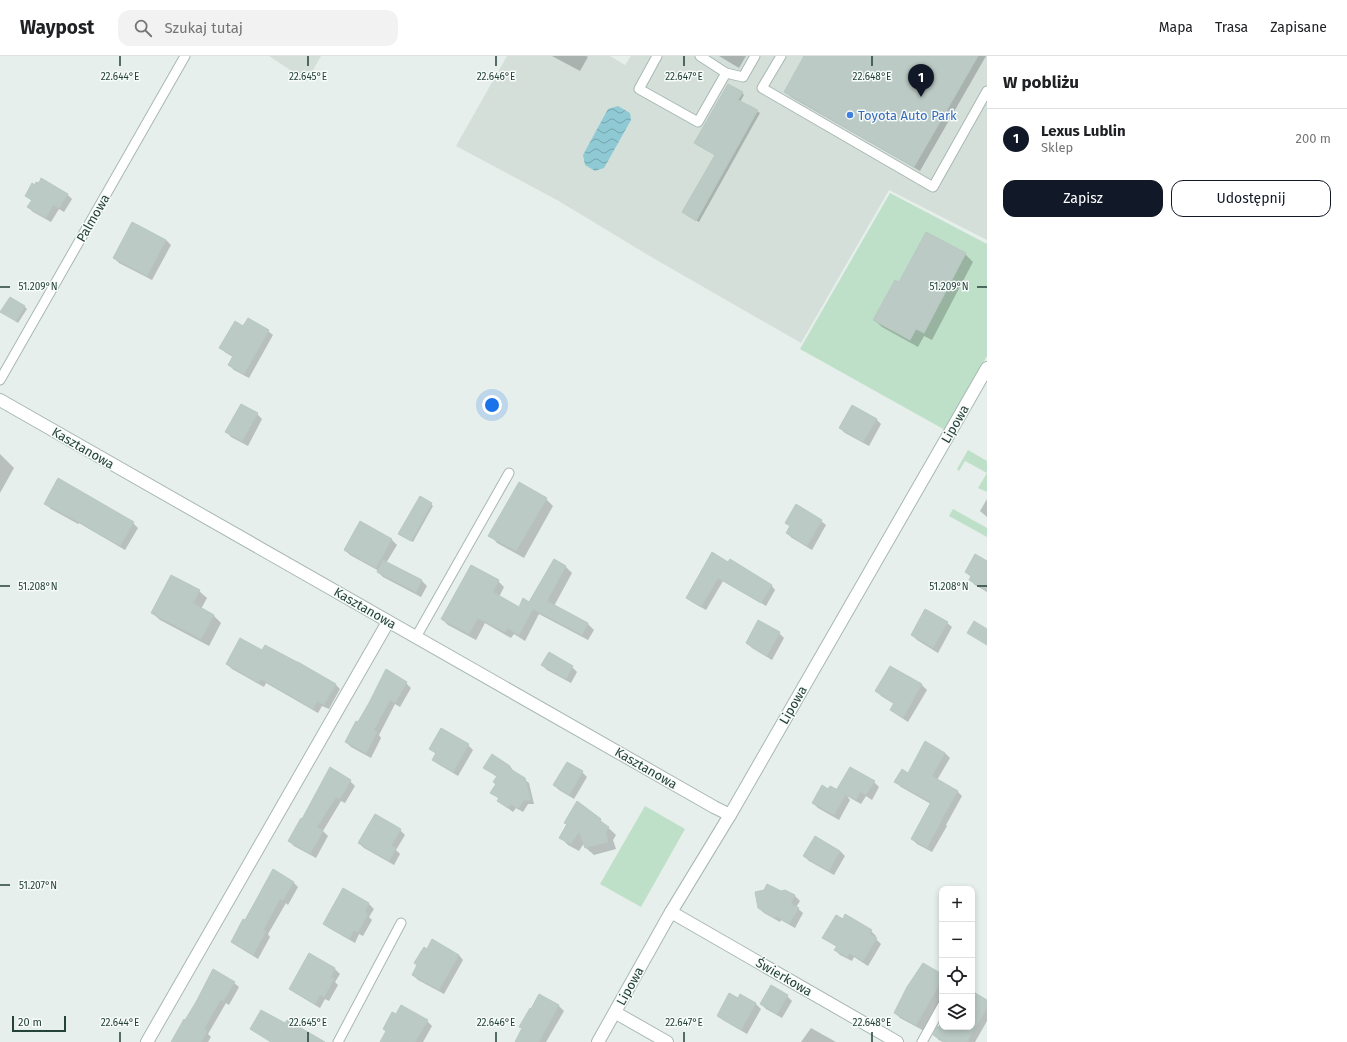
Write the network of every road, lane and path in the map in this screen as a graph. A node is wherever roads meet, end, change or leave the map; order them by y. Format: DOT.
graph roads {
  1 [pos="185,56"];
  2 [pos="657,56"];
  3 [pos="700,56"];
  4 [pos="754,56"];
  5 [pos="781,56"];
  6 [pos="726,73"];
  7 [pos="987,92"];
  8 [pos="987,368"];
  9 [pos="0,380"];
  10 [pos="0,400"];
  11 [pos="509,473"];
  12 [pos="388,622"];
  13 [pos="416,637"];
  14 [pos="730,815"];
  15 [pos="671,912"];
  16 [pos="401,923"];
  17 [pos="939,1011"];
  18 [pos="616,1013"];
  19 [pos="148,1042"];
  20 [pos="338,1042"];
  21 [pos="598,1042"];
  22 [pos="668,1042"];
  23 [pos="897,1042"];
  24 [pos="922,1042"];
  1 -- 9 [label="lane, Palmowa"];
  2 -- 6 [label="lane"];
  3 -- 6 [label="lane"];
  4 -- 6 [label="lane"];
  5 -- 7 [label="lane"];
  8 -- 14 [label="street, Lipowa"];
  10 -- 12 [label="street, Kasztanowa"];
  11 -- 13 [label="lane"];
  12 -- 13 [label="street, Kasztanowa"];
  12 -- 19 [label="street"];
  13 -- 14 [label="street, Kasztanowa"];
  14 -- 15 [label="street, Lipowa"];
  15 -- 18 [label="street, Lipowa"];
  15 -- 23 [label="street, Świerkowa"];
  16 -- 20 [label="lane"];
  17 -- 24 [label="lane"];
  18 -- 21 [label="street, Lipowa"];
  18 -- 22 [label="street"];
}
